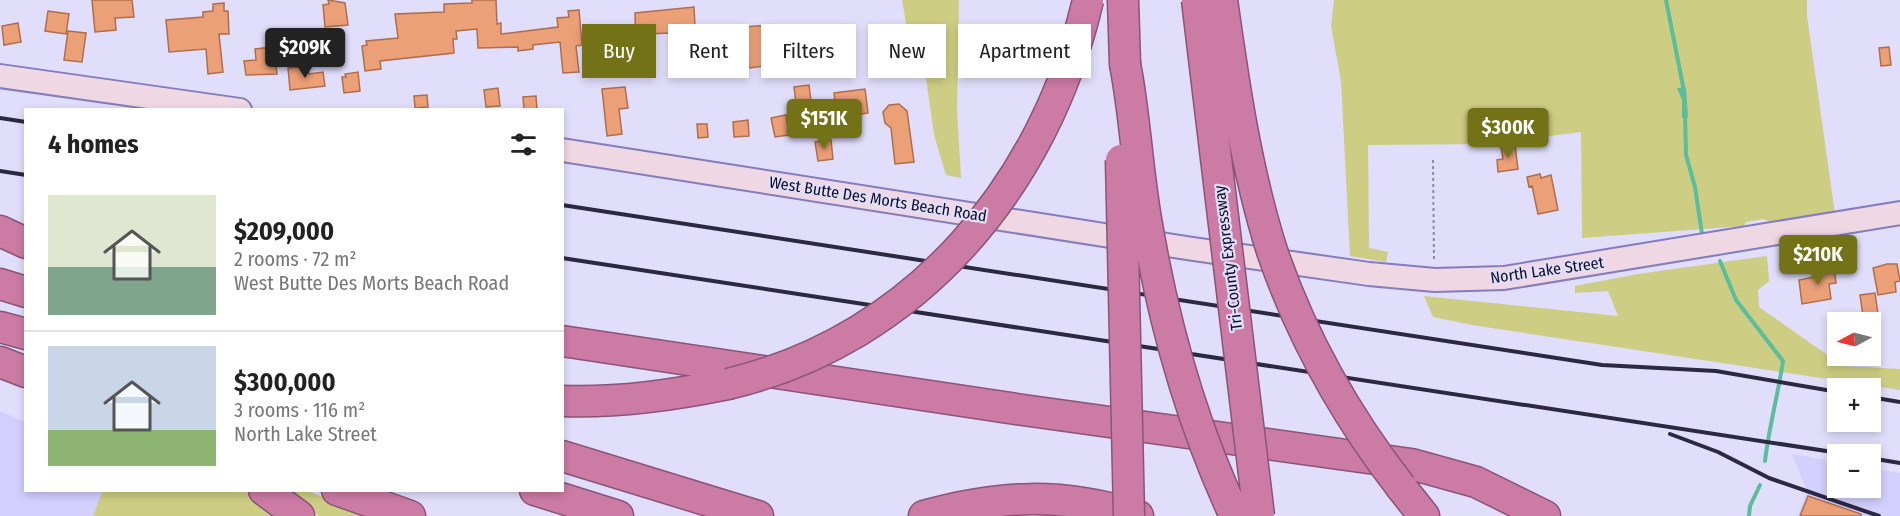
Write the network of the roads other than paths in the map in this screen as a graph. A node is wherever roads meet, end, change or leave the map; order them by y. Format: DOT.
graph roads {
  1 [pos="1088,0"];
  2 [pos="1123,0"];
  3 [pos="1197,0"];
  4 [pos="1222,0"];
  5 [pos="1125,64"];
  6 [pos="0,76"];
  7 [pos="226,108"];
  8 [pos="564,150"];
  9 [pos="1900,213"];
  10 [pos="1193,249"];
  11 [pos="0,284"];
  12 [pos="24,291"];
  13 [pos="0,327"];
  14 [pos="24,333"];
  15 [pos="564,341"];
  16 [pos="0,363"];
  17 [pos="24,371"];
  18 [pos="564,401"];
  19 [pos="564,457"];
  20 [pos="267,492"];
  21 [pos="343,492"];
  22 [pos="541,492"];
  23 [pos="933,513"];
  24 [pos="298,516"];
  25 [pos="410,516"];
  26 [pos="618,516"];
  27 [pos="758,516"];
  28 [pos="1129,516"];
  29 [pos="1138,516"];
  30 [pos="1235,516"];
  31 [pos="1259,516"];
  32 [pos="1424,516"];
  33 [pos="1545,516"];
  1 -- 18 [label="highway, bridge"];
  2 -- 5 [label="highway"];
  3 -- 31 [label="highway, Tri-County Expressway, bridge"];
  4 -- 32 [label="highway, bridge"];
  5 -- 28 [label="highway, bridge"];
  5 -- 30 [label="highway, bridge"];
  6 -- 7 [label="street"];
  8 -- 10 [label="street, West Butte Des Morts Beach Road"];
  9 -- 10 [label="street, North Lake Street"];
  11 -- 12 [label="highway"];
  13 -- 14 [label="highway"];
  15 -- 33 [label="highway"];
  16 -- 17 [label="highway"];
  19 -- 27 [label="highway"];
  20 -- 24 [label="highway"];
  21 -- 25 [label="highway"];
  22 -- 26 [label="highway"];
  23 -- 29 [label="highway"];
}
